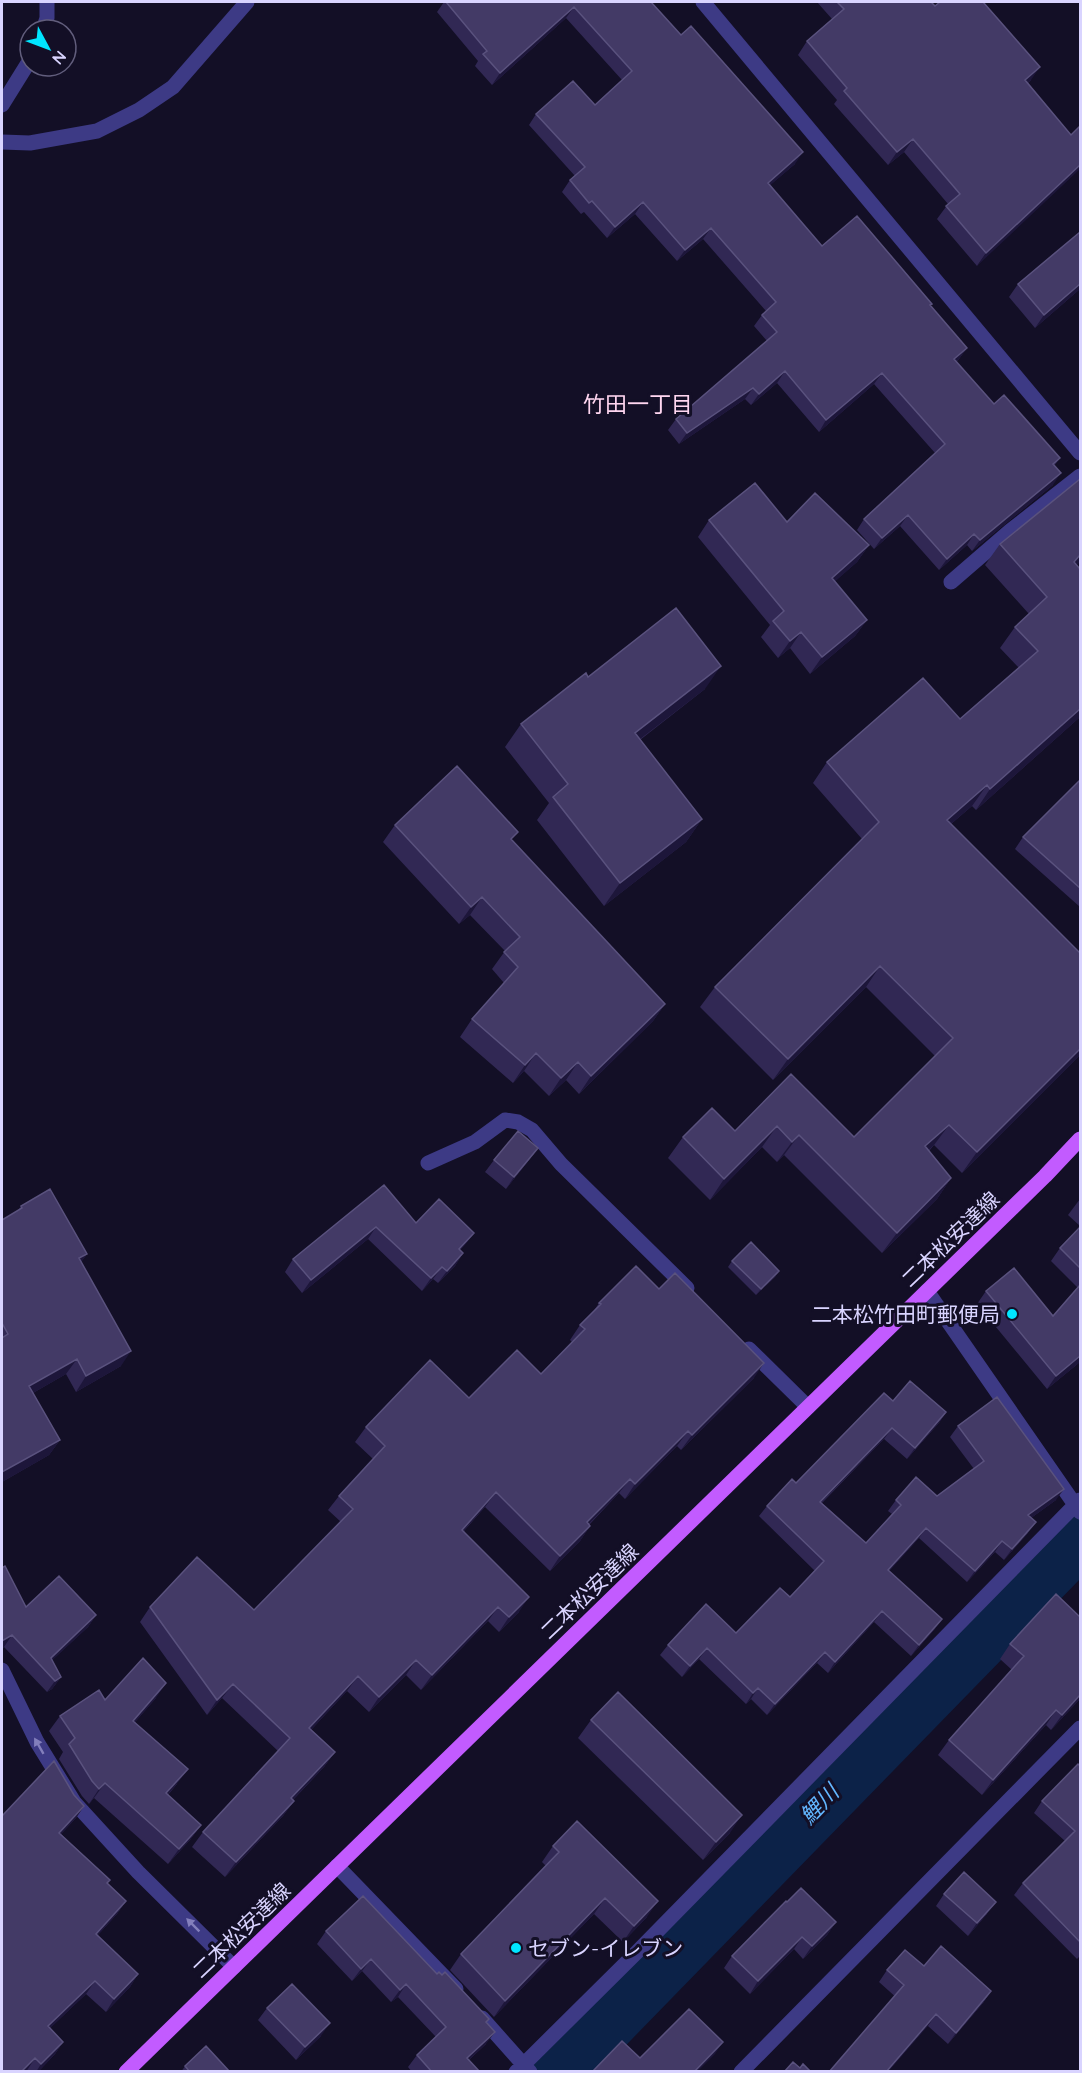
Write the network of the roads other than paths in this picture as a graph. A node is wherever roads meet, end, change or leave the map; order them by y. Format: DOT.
graph roads {
  1 [pos="47,2"];
  2 [pos="247,2"];
  3 [pos="703,2"];
  4 [pos="47,18"];
  5 [pos="19,78"];
  6 [pos="2,105"];
  7 [pos="2,142"];
  8 [pos="1080,453"];
  9 [pos="1080,476"];
  10 [pos="951,582"];
  11 [pos="1080,1139"];
  12 [pos="428,1163"];
  13 [pos="927,1292"];
  14 [pos="697,1298"];
  15 [pos="740,1340"];
  16 [pos="808,1407"];
  17 [pos="1079,1507"];
  18 [pos="2,1670"];
  19 [pos="1080,1728"];
  20 [pos="338,1866"];
  21 [pos="234,1966"];
  22 [pos="525,2070"];
  23 [pos="126,2072"];
  24 [pos="741,2072"];
  1 -- 4 [label="street"];
  2 -- 7 [label="street"];
  3 -- 8 [label="street"];
  5 -- 6 [label="street"];
  9 -- 10 [label="street"];
  11 -- 13 [label="main road, 二本松安達線"];
  12 -- 14 [label="street"];
  13 -- 16 [label="main road, 二本松安達線"];
  13 -- 17 [label="street"];
  15 -- 16 [label="street"];
  16 -- 20 [label="main road, 二本松安達線"];
  17 -- 22 [label="street"];
  21 -- 18 [label="street, one-way"];
  19 -- 24 [label="street"];
  20 -- 21 [label="main road, 二本松安達線"];
  20 -- 22 [label="street"];
  21 -- 23 [label="main road, 二本松安達線"];
}
